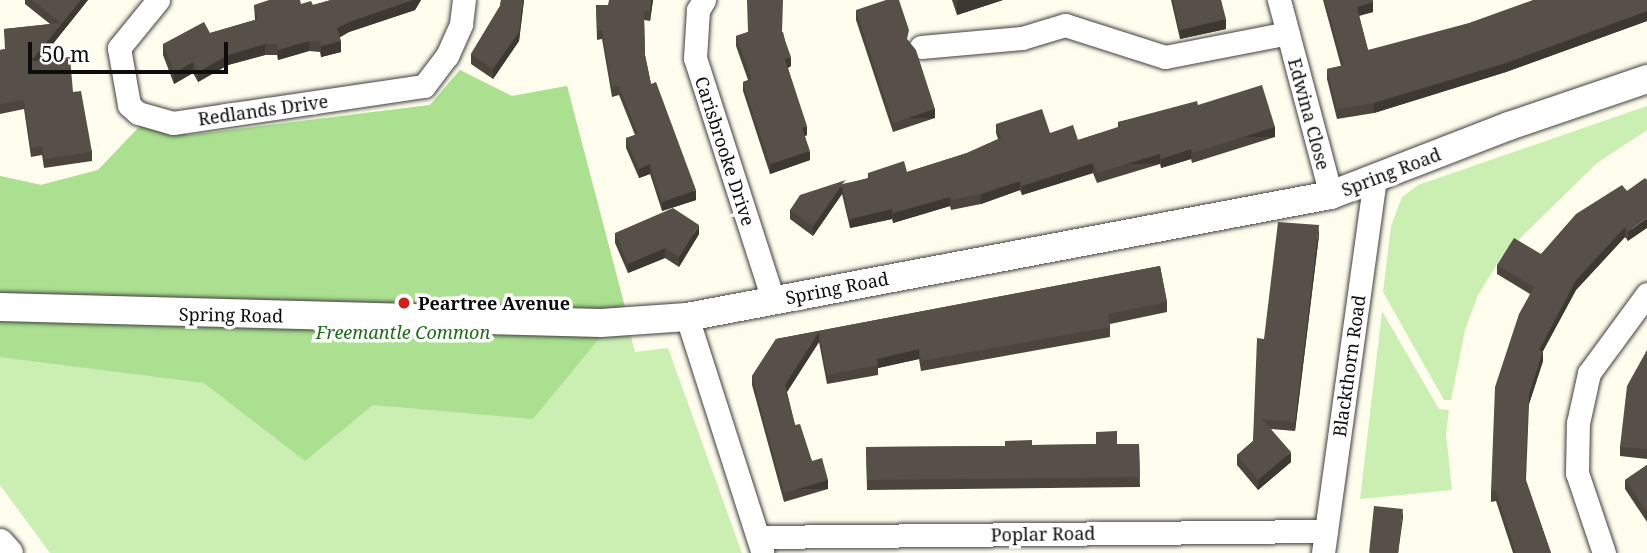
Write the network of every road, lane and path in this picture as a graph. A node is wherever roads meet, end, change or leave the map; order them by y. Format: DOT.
graph roads {
  1 [pos="158,0"];
  2 [pos="464,0"];
  3 [pos="704,0"];
  4 [pos="1279,0"];
  5 [pos="1288,33"];
  6 [pos="921,47"];
  7 [pos="1647,79"];
  8 [pos="1375,179"];
  9 [pos="1331,195"];
  10 [pos="1647,294"];
  11 [pos="774,300"];
  12 [pos="0,307"];
  13 [pos="687,317"];
  14 [pos="1325,542"];
  15 [pos="0,543"];
  16 [pos="761,545"];
  17 [pos="9,553"];
  18 [pos="1604,553"];
  1 -- 2 [label="street, Redlands Drive"];
  3 -- 11 [label="street, Carisbrooke Drive"];
  4 -- 5 [label="street, Edwina Close"];
  5 -- 6 [label="street"];
  5 -- 9 [label="street, Edwina Close"];
  7 -- 8 [label="street, Spring Road"];
  8 -- 9 [label="street, Spring Road"];
  8 -- 14 [label="street, Blackthorn Road"];
  9 -- 11 [label="street, Spring Road"];
  10 -- 18 [label="street"];
  11 -- 13 [label="street, Spring Road"];
  12 -- 13 [label="street, Spring Road"];
  13 -- 16 [label="street"];
  14 -- 16 [label="street, Poplar Road"];
  15 -- 17 [label="street"];
}
